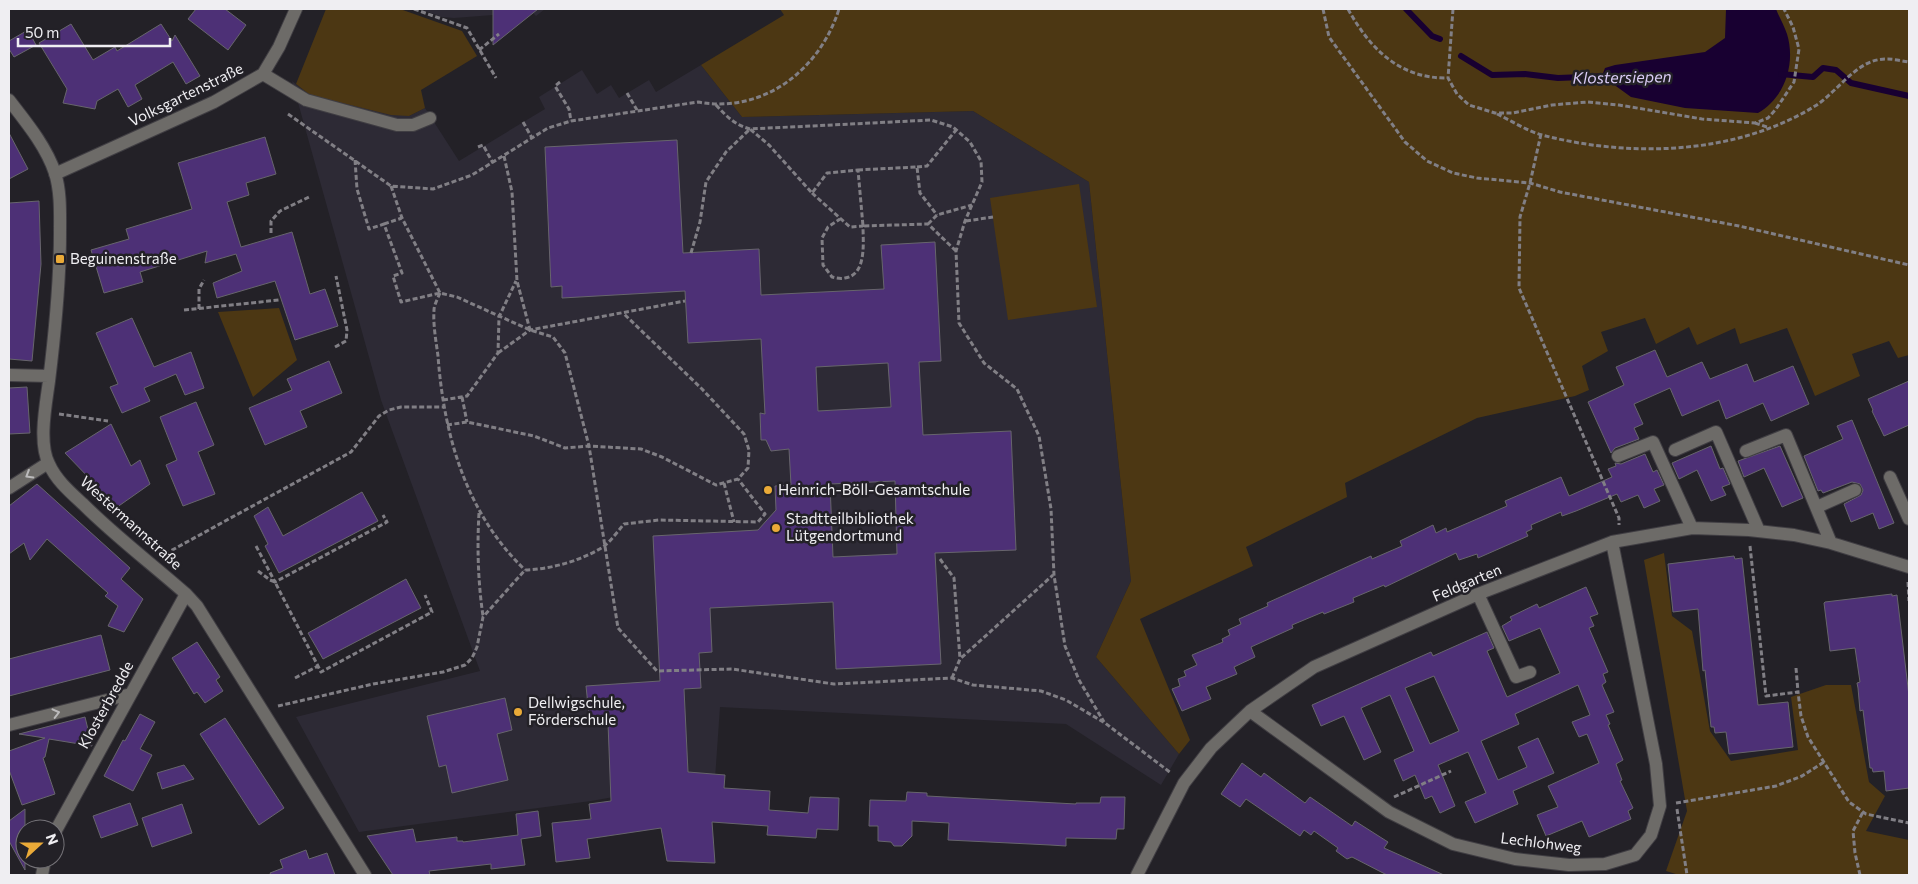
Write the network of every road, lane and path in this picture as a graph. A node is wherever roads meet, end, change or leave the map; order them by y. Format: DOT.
graph roads {
  1 [pos="296,9"];
  2 [pos="414,9"];
  3 [pos="839,9"];
  4 [pos="1323,9"];
  5 [pos="1348,9"];
  6 [pos="1453,9"];
  7 [pos="1784,9"];
  8 [pos="499,34"];
  9 [pos="480,50"];
  10 [pos="1909,62"];
  11 [pos="263,74"];
  12 [pos="496,78"];
  13 [pos="1448,78"];
  14 [pos="560,82"];
  15 [pos="627,93"];
  16 [pos="9,100"];
  17 [pos="716,105"];
  18 [pos="637,110"];
  19 [pos="1495,113"];
  20 [pos="288,114"];
  21 [pos="430,118"];
  22 [pos="570,121"];
  23 [pos="522,122"];
  24 [pos="1755,123"];
  25 [pos="1770,128"];
  26 [pos="750,129"];
  27 [pos="956,130"];
  28 [pos="1541,134"];
  29 [pos="532,138"];
  30 [pos="478,147"];
  31 [pos="504,156"];
  32 [pos="355,160"];
  33 [pos="494,163"];
  34 [pos="917,167"];
  35 [pos="858,170"];
  36 [pos="55,174"];
  37 [pos="1530,183"];
  38 [pos="391,186"];
  39 [pos="812,194"];
  40 [pos="309,197"];
  41 [pos="972,205"];
  42 [pos="937,215"];
  43 [pos="992,217"];
  44 [pos="402,218"];
  45 [pos="840,219"];
  46 [pos="965,221"];
  47 [pos="384,224"];
  48 [pos="928,224"];
  49 [pos="863,226"];
  50 [pos="271,233"];
  51 [pos="956,251"];
  52 [pos="691,253"];
  53 [pos="1909,265"];
  54 [pos="336,276"];
  55 [pos="204,280"];
  56 [pos="517,281"];
  57 [pos="440,292"];
  58 [pos="279,300"];
  59 [pos="685,301"];
  60 [pos="199,309"];
  61 [pos="184,310"];
  62 [pos="623,313"];
  63 [pos="499,317"];
  64 [pos="530,330"];
  65 [pos="335,347"];
  66 [pos="498,353"];
  67 [pos="9,375"];
  68 [pos="49,376"];
  69 [pos="462,397"];
  70 [pos="443,400"];
  71 [pos="443,407"];
  72 [pos="45,412"];
  73 [pos="108,421"];
  74 [pos="467,422"];
  75 [pos="447,424"];
  76 [pos="589,446"];
  77 [pos="1675,450"];
  78 [pos="1746,451"];
  79 [pos="1618,456"];
  80 [pos="48,463"];
  81 [pos="1890,477"];
  82 [pos="738,479"];
  83 [pos="724,483"];
  84 [pos="9,488"];
  85 [pos="1855,490"];
  86 [pos="1816,507"];
  87 [pos="479,511"];
  88 [pos="383,515"];
  89 [pos="1909,519"];
  90 [pos="734,522"];
  91 [pos="1692,528"];
  92 [pos="1754,531"];
  93 [pos="1616,542"];
  94 [pos="1831,543"];
  95 [pos="256,546"];
  96 [pos="604,546"];
  97 [pos="940,559"];
  98 [pos="149,562"];
  99 [pos="1909,566"];
  100 [pos="526,570"];
  101 [pos="258,571"];
  102 [pos="1054,575"];
  103 [pos="274,582"];
  104 [pos="186,594"];
  105 [pos="1478,594"];
  106 [pos="425,596"];
  107 [pos="483,617"];
  108 [pos="960,660"];
  109 [pos="318,666"];
  110 [pos="1796,668"];
  111 [pos="1530,672"];
  112 [pos="295,678"];
  113 [pos="952,678"];
  114 [pos="1798,692"];
  115 [pos="131,694"];
  116 [pos="262,710"];
  117 [pos="1250,711"];
  118 [pos="1105,723"];
  119 [pos="9,725"];
  120 [pos="1824,762"];
  121 [pos="1452,772"];
  122 [pos="1184,783"];
  123 [pos="1676,802"];
  124 [pos="1378,804"];
  125 [pos="1660,806"];
  126 [pos="1863,812"];
  127 [pos="62,819"];
  128 [pos="1909,823"];
  129 [pos="365,875"];
  130 [pos="1137,875"];
  131 [pos="1687,875"];
  132 [pos="1860,875"];
  1 -- 11 [label="street, Volksgartenstraße"];
  2 -- 9 [label="path"];
  3 -- 17 [label="path"];
  4 -- 37 [label="path"];
  5 -- 13 [label="path"];
  6 -- 13 [label="path"];
  7 -- 24 [label="path"];
  8 -- 9 [label="path"];
  9 -- 12 [label="path"];
  10 -- 25 [label="path"];
  11 -- 21 [label="street"];
  11 -- 36 [label="street, Volksgartenstraße"];
  13 -- 19 [label="path"];
  14 -- 22 [label="path"];
  15 -- 18 [label="path"];
  16 -- 36 [label="street, Westermannstraße"];
  17 -- 18 [label="path"];
  17 -- 26 [label="path"];
  18 -- 22 [label="path"];
  19 -- 24 [label="path"];
  19 -- 28 [label="path"];
  20 -- 32 [label="path"];
  22 -- 29 [label="path"];
  23 -- 29 [label="path"];
  24 -- 25 [label="path"];
  25 -- 28 [label="path"];
  26 -- 27 [label="path"];
  26 -- 39 [label="path"];
  26 -- 52 [label="path"];
  27 -- 34 [label="path"];
  27 -- 41 [label="path"];
  28 -- 37 [label="path"];
  29 -- 31 [label="path"];
  30 -- 33 [label="path"];
  31 -- 33 [label="path"];
  31 -- 56 [label="path"];
  32 -- 38 [label="path"];
  32 -- 47 [label="path"];
  33 -- 38 [label="path"];
  34 -- 35 [label="path"];
  34 -- 42 [label="path"];
  35 -- 39 [label="path"];
  35 -- 49 [label="path"];
  36 -- 68 [label="street, Westermannstraße"];
  37 -- 53 [label="path"];
  37 -- 93 [label="path"];
  38 -- 44 [label="path"];
  39 -- 45 [label="path"];
  40 -- 50 [label="path"];
  41 -- 42 [label="path"];
  41 -- 46 [label="path"];
  42 -- 48 [label="path"];
  43 -- 46 [label="path"];
  44 -- 47 [label="path"];
  44 -- 57 [label="path"];
  45 -- 49 [label="path"];
  45 -- 49 [label="path"];
  46 -- 51 [label="path"];
  47 -- 57 [label="path"];
  48 -- 49 [label="path"];
  48 -- 51 [label="path"];
  51 -- 102 [label="path"];
  54 -- 65 [label="path"];
  55 -- 60 [label="path"];
  56 -- 63 [label="path"];
  56 -- 64 [label="path"];
  57 -- 63 [label="path"];
  57 -- 70 [label="path"];
  58 -- 60 [label="path"];
  59 -- 62 [label="path"];
  60 -- 61 [label="path"];
  62 -- 64 [label="path"];
  62 -- 82 [label="path"];
  63 -- 64 [label="path"];
  63 -- 66 [label="path"];
  64 -- 66 [label="path"];
  64 -- 76 [label="path"];
  66 -- 69 [label="path"];
  67 -- 68 [label="street"];
  68 -- 72 [label="street, Westermannstraße"];
  69 -- 70 [label="path"];
  69 -- 74 [label="path"];
  70 -- 71 [label="path"];
  71 -- 75 [label="path"];
  71 -- 98 [label="path"];
  72 -- 73 [label="path"];
  72 -- 80 [label="street, Westermannstraße"];
  74 -- 75 [label="path"];
  74 -- 76 [label="path"];
  75 -- 87 [label="path"];
  76 -- 83 [label="path"];
  76 -- 96 [label="path"];
  77 -- 92 [label="street"];
  78 -- 86 [label="street"];
  79 -- 91 [label="street"];
  80 -- 84 [label="street, one-way"];
  80 -- 98 [label="street, Westermannstraße"];
  81 -- 89 [label="street"];
  82 -- 83 [label="path"];
  82 -- 90 [label="path"];
  83 -- 90 [label="path"];
  85 -- 86 [label="street"];
  86 -- 94 [label="street"];
  87 -- 100 [label="path"];
  87 -- 107 [label="path"];
  88 -- 103 [label="path"];
  90 -- 96 [label="path"];
  91 -- 92 [label="street, Feldgarten"];
  91 -- 93 [label="street, Feldgarten"];
  92 -- 94 [label="street, Feldgarten"];
  92 -- 114 [label="path"];
  93 -- 105 [label="street, Feldgarten"];
  93 -- 125 [label="street, Lechlohweg"];
  94 -- 99 [label="street, Feldgarten"];
  95 -- 103 [label="path"];
  96 -- 100 [label="path"];
  96 -- 113 [label="path"];
  97 -- 108 [label="path"];
  98 -- 104 [label="street, Westermannstraße"];
  100 -- 107 [label="path"];
  101 -- 103 [label="path"];
  102 -- 108 [label="path"];
  102 -- 118 [label="path"];
  103 -- 109 [label="path"];
  104 -- 115 [label="street, Klosterbredde"];
  104 -- 116 [label="street, Westermannstraße"];
  105 -- 111 [label="street"];
  105 -- 117 [label="street, Feldgarten"];
  106 -- 109 [label="path"];
  107 -- 116 [label="path"];
  108 -- 113 [label="path"];
  109 -- 112 [label="path"];
  110 -- 114 [label="path"];
  113 -- 118 [label="path"];
  114 -- 120 [label="path"];
  119 -- 115 [label="street, one-way"];
  115 -- 127 [label="street, Klosterbredde"];
  116 -- 129 [label="street, Westermannstraße"];
  117 -- 122 [label="street, Feldgarten"];
  117 -- 124 [label="street, Lechlohweg"];
  118 -- 122 [label="path"];
  120 -- 123 [label="path"];
  120 -- 126 [label="path"];
  121 -- 124 [label="path"];
  122 -- 130 [label="street, Feldgarten"];
  123 -- 125 [label="path"];
  123 -- 131 [label="path"];
  124 -- 125 [label="street, Lechlohweg"];
  126 -- 128 [label="path"];
  126 -- 132 [label="path"];
}
